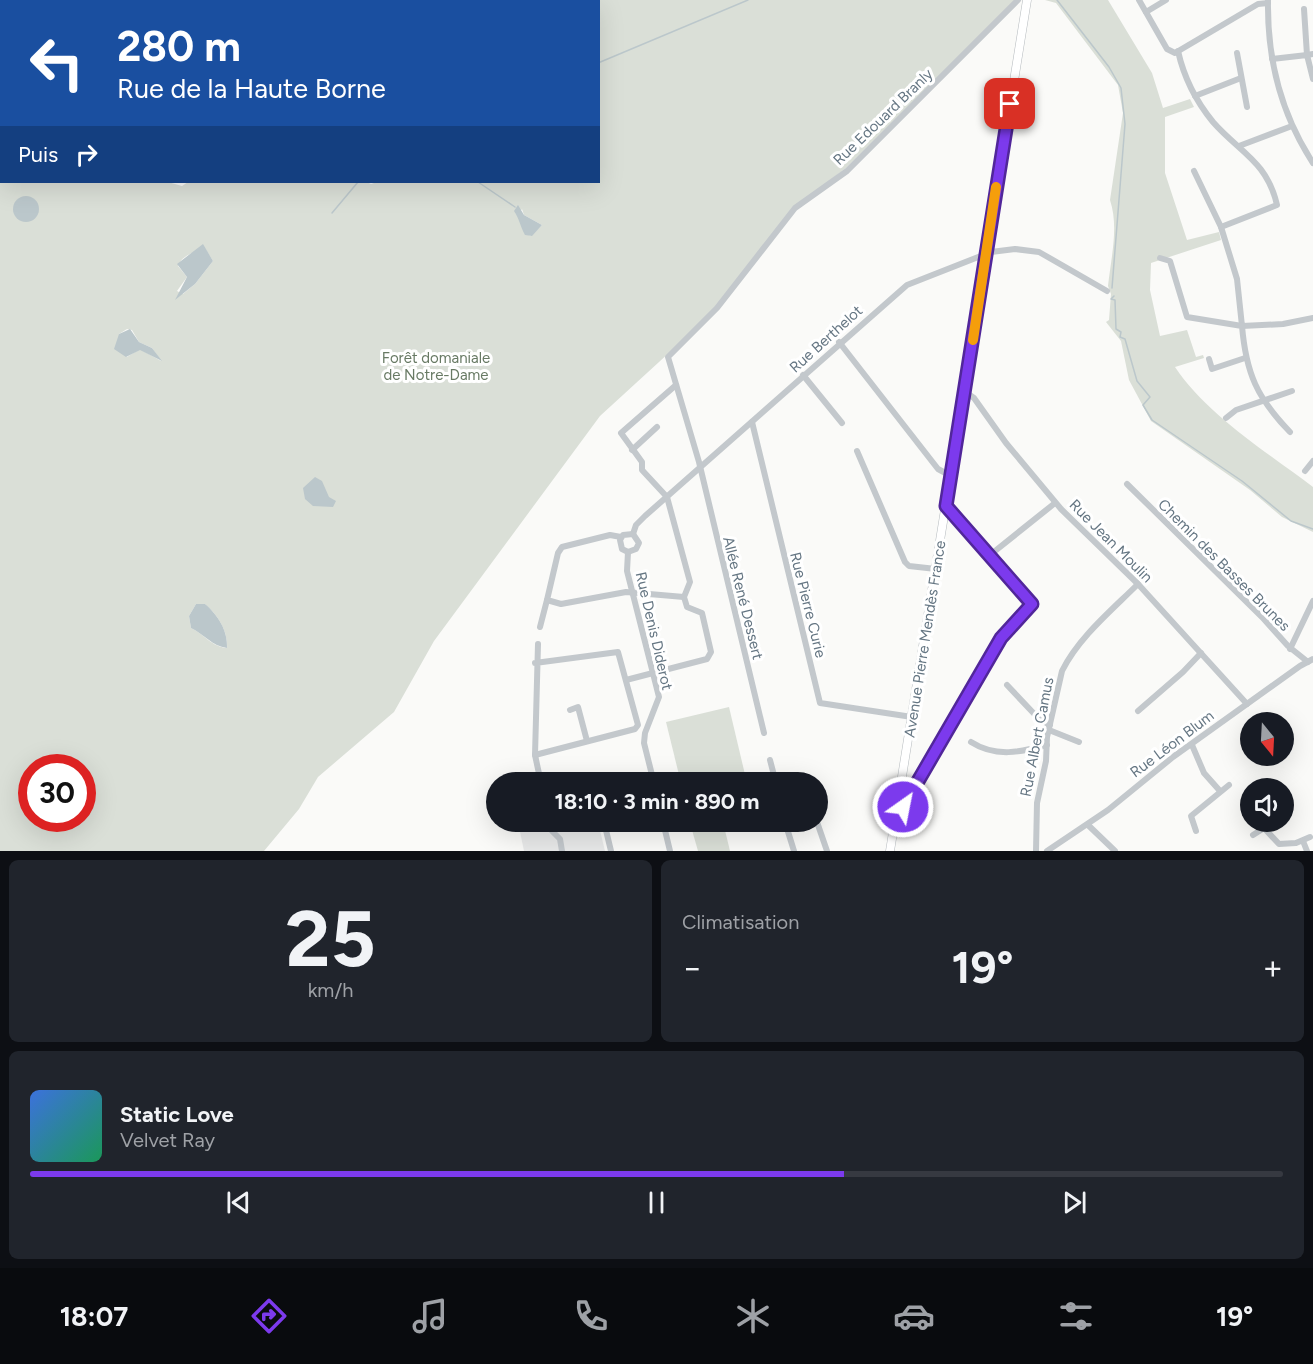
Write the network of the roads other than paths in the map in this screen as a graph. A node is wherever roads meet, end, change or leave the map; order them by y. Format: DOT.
graph roads {
  1 [pos="1018,0"];
  2 [pos="1027,0"];
  3 [pos="1139,0"];
  4 [pos="1166,0"];
  5 [pos="1268,1"];
  6 [pos="1254,3"];
  7 [pos="1304,9"];
  8 [pos="1146,12"];
  9 [pos="1178,51"];
  10 [pos="1237,53"];
  11 [pos="1310,55"];
  12 [pos="1272,59"];
  13 [pos="1241,78"];
  14 [pos="1313,80"];
  15 [pos="1195,96"];
  16 [pos="1247,107"];
  17 [pos="1292,126"];
  18 [pos="1239,146"];
  19 [pos="1313,163"];
  20 [pos="1194,171"];
  21 [pos="1221,228"];
  22 [pos="986,254"];
  23 [pos="1160,258"];
  24 [pos="1107,291"];
  25 [pos="1313,319"];
  26 [pos="1242,326"];
  27 [pos="839,342"];
  28 [pos="668,357"];
  29 [pos="1245,358"];
  30 [pos="1209,359"];
  31 [pos="803,375"];
  32 [pos="676,385"];
  33 [pos="964,391"];
  34 [pos="1292,391"];
  35 [pos="1263,401"];
  36 [pos="1226,418"];
  37 [pos="752,422"];
  38 [pos="842,423"];
  39 [pos="657,427"];
  40 [pos="1290,432"];
  41 [pos="632,450"];
  42 [pos="857,451"];
  43 [pos="1313,461"];
  44 [pos="699,469"];
  45 [pos="1305,471"];
  46 [pos="951,476"];
  47 [pos="1127,484"];
  48 [pos="667,497"];
  49 [pos="1055,502"];
  50 [pos="946,506"];
  51 [pos="633,534"];
  52 [pos="621,537"];
  53 [pos="628,552"];
  54 [pos="990,555"];
  55 [pos="936,569"];
  56 [pos="1138,584"];
  57 [pos="633,592"];
  58 [pos="684,597"];
  59 [pos="547,600"];
  60 [pos="1313,601"];
  61 [pos="540,627"];
  62 [pos="538,644"];
  63 [pos="1290,648"];
  64 [pos="1201,653"];
  65 [pos="1311,661"];
  66 [pos="535,663"];
  67 [pos="653,673"];
  68 [pos="626,680"];
  69 [pos="1007,685"];
  70 [pos="1247,704"];
  71 [pos="570,710"];
  72 [pos="1138,711"];
  73 [pos="912,717"];
  74 [pos="1049,728"];
  75 [pos="764,733"];
  76 [pos="587,741"];
  77 [pos="971,742"];
  78 [pos="1079,742"];
  79 [pos="1047,745"];
  80 [pos="1192,745"];
  81 [pos="535,755"];
  82 [pos="770,760"];
  83 [pos="539,772"];
  84 [pos="651,772"];
  85 [pos="773,772"];
  86 [pos="1229,785"];
  87 [pos="1220,791"];
  88 [pos="897,809"];
  89 [pos="1088,825"];
  90 [pos="1196,831"];
  91 [pos="553,832"];
  92 [pos="606,832"];
  93 [pos="665,832"];
  94 [pos="788,832"];
  95 [pos="821,832"];
  96 [pos="1253,836"];
  97 [pos="562,851"];
  98 [pos="611,851"];
  99 [pos="670,851"];
  100 [pos="794,851"];
  101 [pos="827,851"];
  102 [pos="890,851"];
  103 [pos="1036,851"];
  104 [pos="1047,851"];
  105 [pos="1115,851"];
  106 [pos="1306,851"];
  1 -- 28 [label="street, Rue Edouard Branly"];
  2 -- 22 [label="main road, Avenue Pierre Mendès France"];
  3 -- 8 [label="street"];
  4 -- 8 [label="street"];
  5 -- 6 [label="street"];
  5 -- 12 [label="street"];
  6 -- 9 [label="street"];
  7 -- 11 [label="street"];
  8 -- 9 [label="street"];
  9 -- 15 [label="street"];
  10 -- 13 [label="street"];
  11 -- 12 [label="street"];
  11 -- 14 [label="street"];
  12 -- 17 [label="street"];
  13 -- 15 [label="street"];
  13 -- 16 [label="street"];
  15 -- 18 [label="street"];
  17 -- 18 [label="street"];
  17 -- 19 [label="street"];
  18 -- 21 [label="street"];
  20 -- 21 [label="street"];
  21 -- 26 [label="street"];
  22 -- 24 [label="street, Rue Berthelot"];
  22 -- 27 [label="street, Rue Berthelot"];
  22 -- 33 [label="main road, Avenue Pierre Mendès France"];
  23 -- 26 [label="street"];
  25 -- 26 [label="street"];
  26 -- 29 [label="street"];
  27 -- 31 [label="street, Rue Berthelot"];
  27 -- 46 [label="street"];
  28 -- 32 [label="street, Allée René Dessert"];
  29 -- 30 [label="street"];
  29 -- 35 [label="street"];
  31 -- 37 [label="street, Rue Berthelot"];
  31 -- 38 [label="street"];
  32 -- 41 [label="street"];
  32 -- 44 [label="street, Allée René Dessert"];
  33 -- 46 [label="main road, Avenue Pierre Mendès France"];
  33 -- 49 [label="street, Rue Jean Moulin"];
  34 -- 35 [label="street"];
  35 -- 36 [label="street"];
  35 -- 40 [label="street"];
  37 -- 44 [label="street, Rue Berthelot"];
  37 -- 73 [label="street, Rue Pierre Curie"];
  39 -- 41 [label="street"];
  41 -- 48 [label="street"];
  42 -- 55 [label="street"];
  43 -- 45 [label="street"];
  44 -- 48 [label="street"];
  44 -- 75 [label="street, Allée René Dessert"];
  46 -- 50 [label="main road, Avenue Pierre Mendès France"];
  47 -- 63 [label="street, Chemin des Basses Brunes"];
  48 -- 51 [label="street"];
  48 -- 58 [label="street"];
  49 -- 54 [label="street"];
  49 -- 56 [label="street, Rue Jean Moulin"];
  50 -- 54 [label="street"];
  50 -- 55 [label="main road, Avenue Pierre Mendès France"];
  51 -- 52 [label="street"];
  51 -- 53 [label="street"];
  52 -- 53 [label="street"];
  52 -- 59 [label="street"];
  53 -- 57 [label="street, Rue Denis Diderot"];
  54 -- 88 [label="street"];
  55 -- 73 [label="main road, Avenue Pierre Mendès France"];
  56 -- 64 [label="street, Rue Jean Moulin"];
  56 -- 74 [label="street, Rue Albert Camus"];
  57 -- 58 [label="street"];
  57 -- 59 [label="street"];
  57 -- 67 [label="street, Rue Denis Diderot"];
  58 -- 67 [label="street"];
  59 -- 61 [label="street"];
  60 -- 63 [label="street"];
  62 -- 66 [label="street"];
  63 -- 65 [label="street, Chemin des Basses Brunes"];
  64 -- 70 [label="street, Rue Jean Moulin"];
  64 -- 72 [label="street"];
  65 -- 70 [label="street, Rue Léon Blum"];
  66 -- 68 [label="street"];
  66 -- 81 [label="street"];
  67 -- 68 [label="street"];
  67 -- 84 [label="street, Rue Denis Diderot"];
  68 -- 76 [label="street"];
  69 -- 74 [label="street"];
  70 -- 80 [label="street, Rue Léon Blum"];
  71 -- 76 [label="street"];
  73 -- 88 [label="main road, Avenue Pierre Mendès France"];
  74 -- 78 [label="street"];
  74 -- 79 [label="street, Rue Albert Camus"];
  76 -- 81 [label="street"];
  77 -- 79 [label="street"];
  79 -- 103 [label="street, Rue Albert Camus"];
  80 -- 87 [label="street"];
  80 -- 89 [label="street, Rue Léon Blum"];
  81 -- 83 [label="street"];
  82 -- 85 [label="street"];
  86 -- 87 [label="street"];
  87 -- 90 [label="street"];
  88 -- 102 [label="main road, Avenue Pierre Mendès France"];
  89 -- 104 [label="street, Rue Léon Blum"];
  89 -- 105 [label="street"];
  91 -- 97 [label="street"];
  92 -- 98 [label="street"];
  93 -- 99 [label="street"];
  94 -- 100 [label="street"];
  95 -- 101 [label="street"];
  96 -- 106 [label="street"];
}
